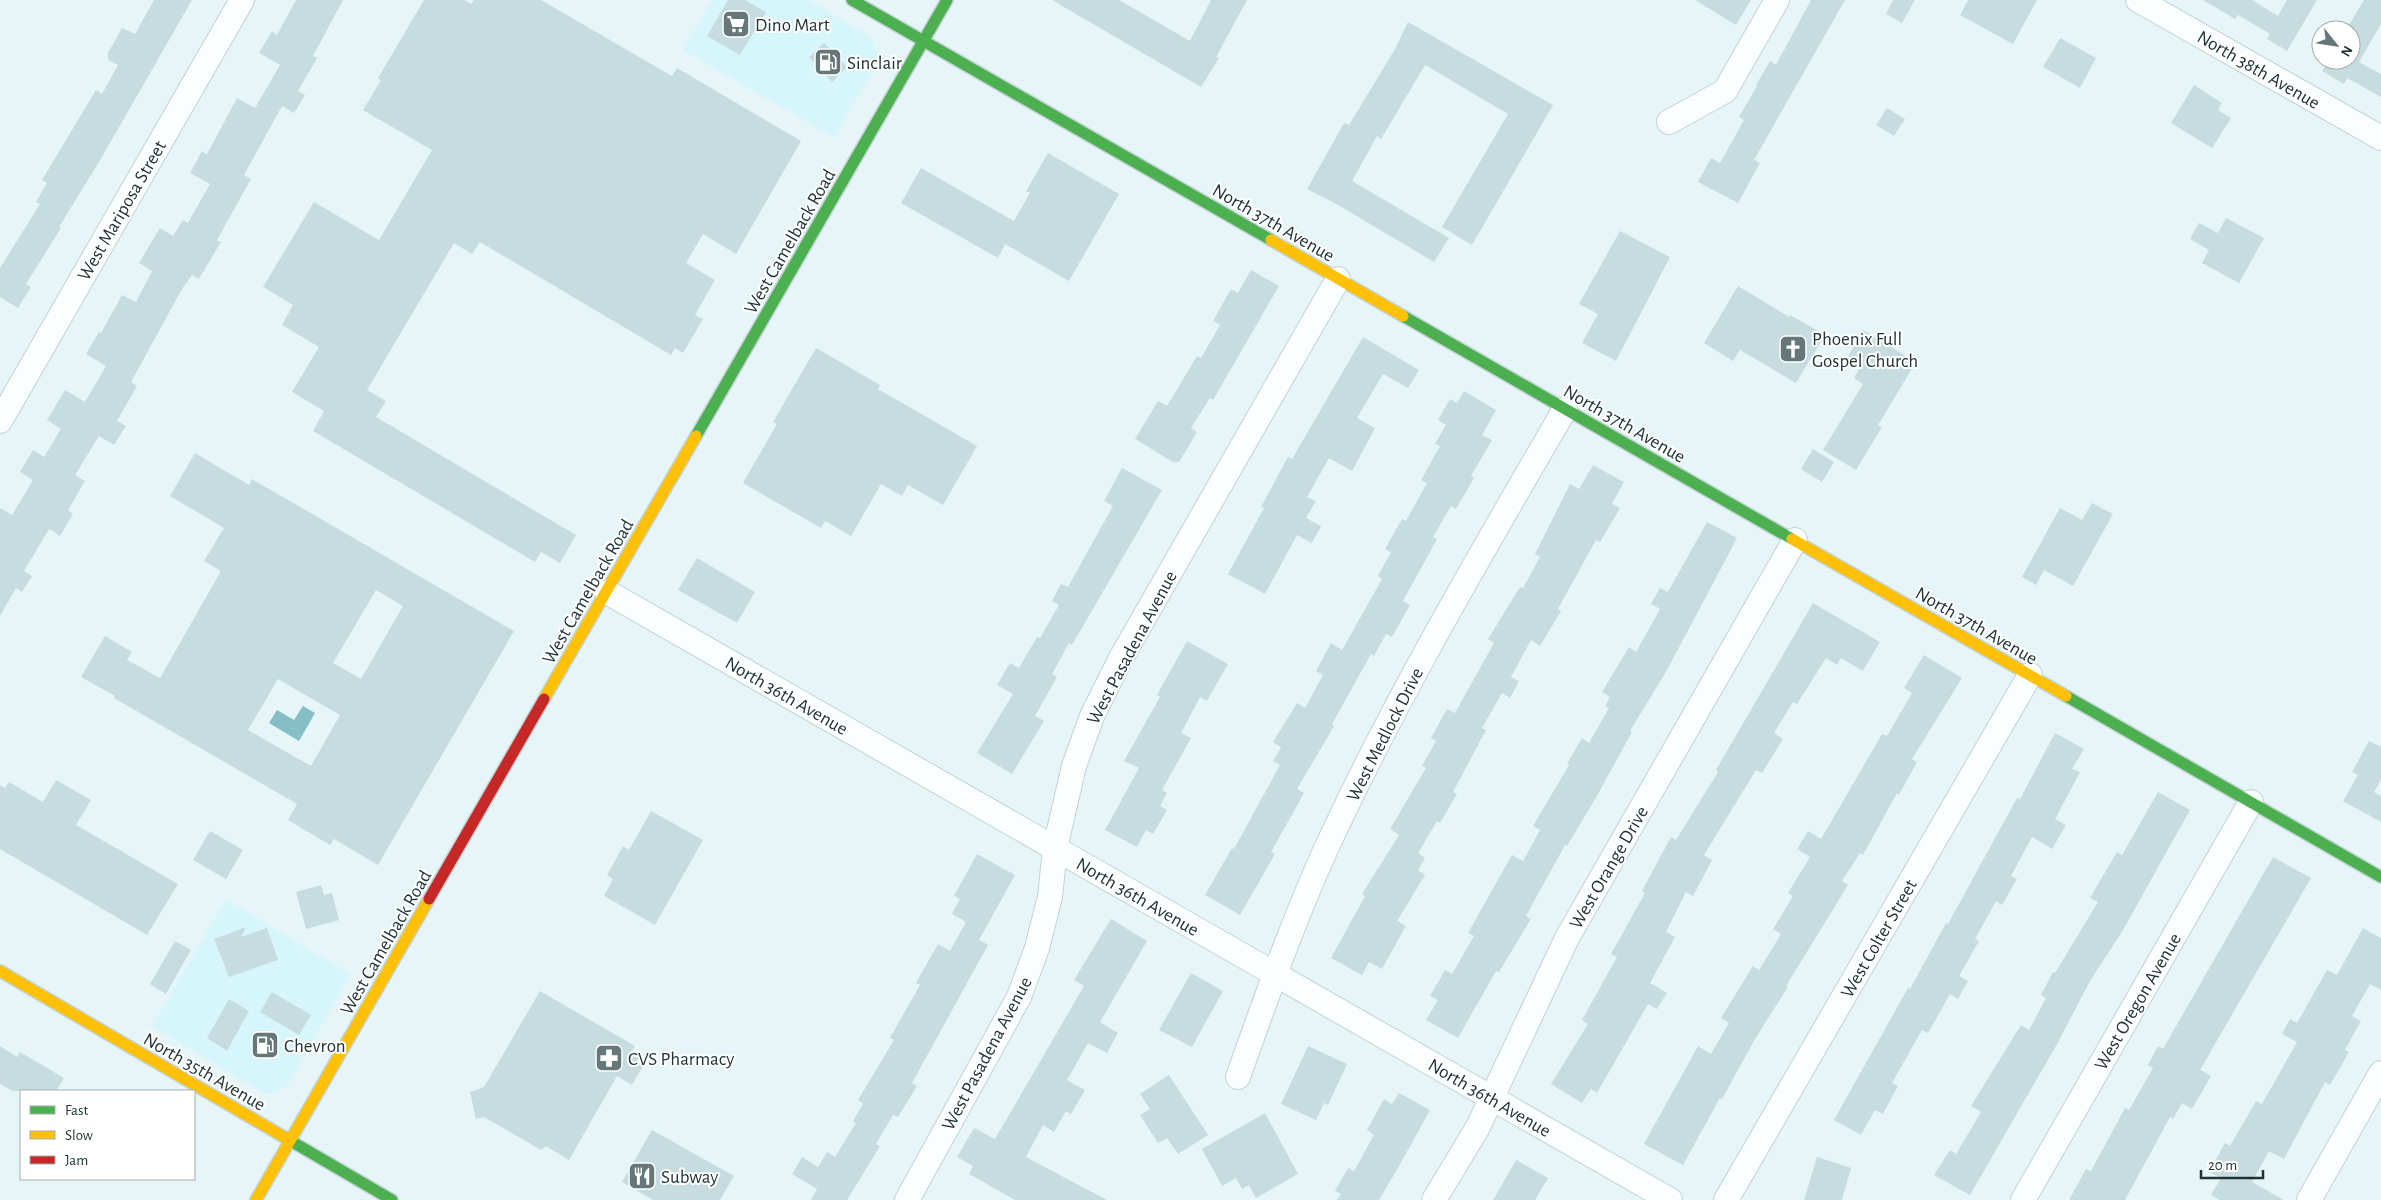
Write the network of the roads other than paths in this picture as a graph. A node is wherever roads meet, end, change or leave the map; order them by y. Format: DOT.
graph roads {
  1 [pos="242,0"];
  2 [pos="852,0"];
  3 [pos="948,0"];
  4 [pos="1777,0"];
  5 [pos="2138,0"];
  6 [pos="923,42"];
  7 [pos="1669,122"];
  8 [pos="2381,138"];
  9 [pos="1338,279"];
  10 [pos="1565,409"];
  11 [pos="0,421"];
  12 [pos="1795,540"];
  13 [pos="607,592"];
  14 [pos="2030,675"];
  15 [pos="2251,802"];
  16 [pos="1055,848"];
  17 [pos="2381,877"];
  18 [pos="0,971"];
  19 [pos="1275,974"];
  20 [pos="2381,1074"];
  21 [pos="1238,1077"];
  22 [pos="1492,1098"];
  23 [pos="290,1141"];
  24 [pos="912,1198"];
  25 [pos="256,1200"];
  26 [pos="392,1200"];
  27 [pos="1434,1200"];
  28 [pos="1670,1200"];
  29 [pos="1726,1200"];
  30 [pos="2023,1200"];
  31 [pos="2308,1200"];
  1 -- 11 [label="street, West Mariposa Street"];
  2 -- 6 [label="main road, North 37th Avenue"];
  3 -- 6 [label="main road, West Camelback Road"];
  4 -- 7 [label="street"];
  5 -- 8 [label="street, North 38th Avenue"];
  6 -- 9 [label="main road, North 37th Avenue"];
  6 -- 13 [label="main road, West Camelback Road"];
  9 -- 10 [label="main road, North 37th Avenue"];
  9 -- 16 [label="street, West Pasadena Avenue"];
  10 -- 12 [label="main road, North 37th Avenue"];
  10 -- 19 [label="street, West Medlock Drive"];
  12 -- 14 [label="main road, North 37th Avenue"];
  12 -- 22 [label="street, West Orange Drive"];
  13 -- 16 [label="street, North 36th Avenue"];
  13 -- 23 [label="main road, West Camelback Road"];
  14 -- 15 [label="main road, North 37th Avenue"];
  14 -- 29 [label="street, West Colter Street"];
  15 -- 17 [label="main road, North 37th Avenue"];
  15 -- 30 [label="street, West Oregon Avenue"];
  16 -- 19 [label="street, North 36th Avenue"];
  16 -- 24 [label="street, West Pasadena Avenue"];
  18 -- 23 [label="main road, North 35th Avenue"];
  19 -- 21 [label="street, West Medlock Drive"];
  19 -- 22 [label="street, North 36th Avenue"];
  20 -- 31 [label="street"];
  22 -- 27 [label="street, West Orange Drive"];
  22 -- 28 [label="street, North 36th Avenue"];
  23 -- 25 [label="main road, West Camelback Road"];
  23 -- 26 [label="main road, North 35th Avenue"];
}
